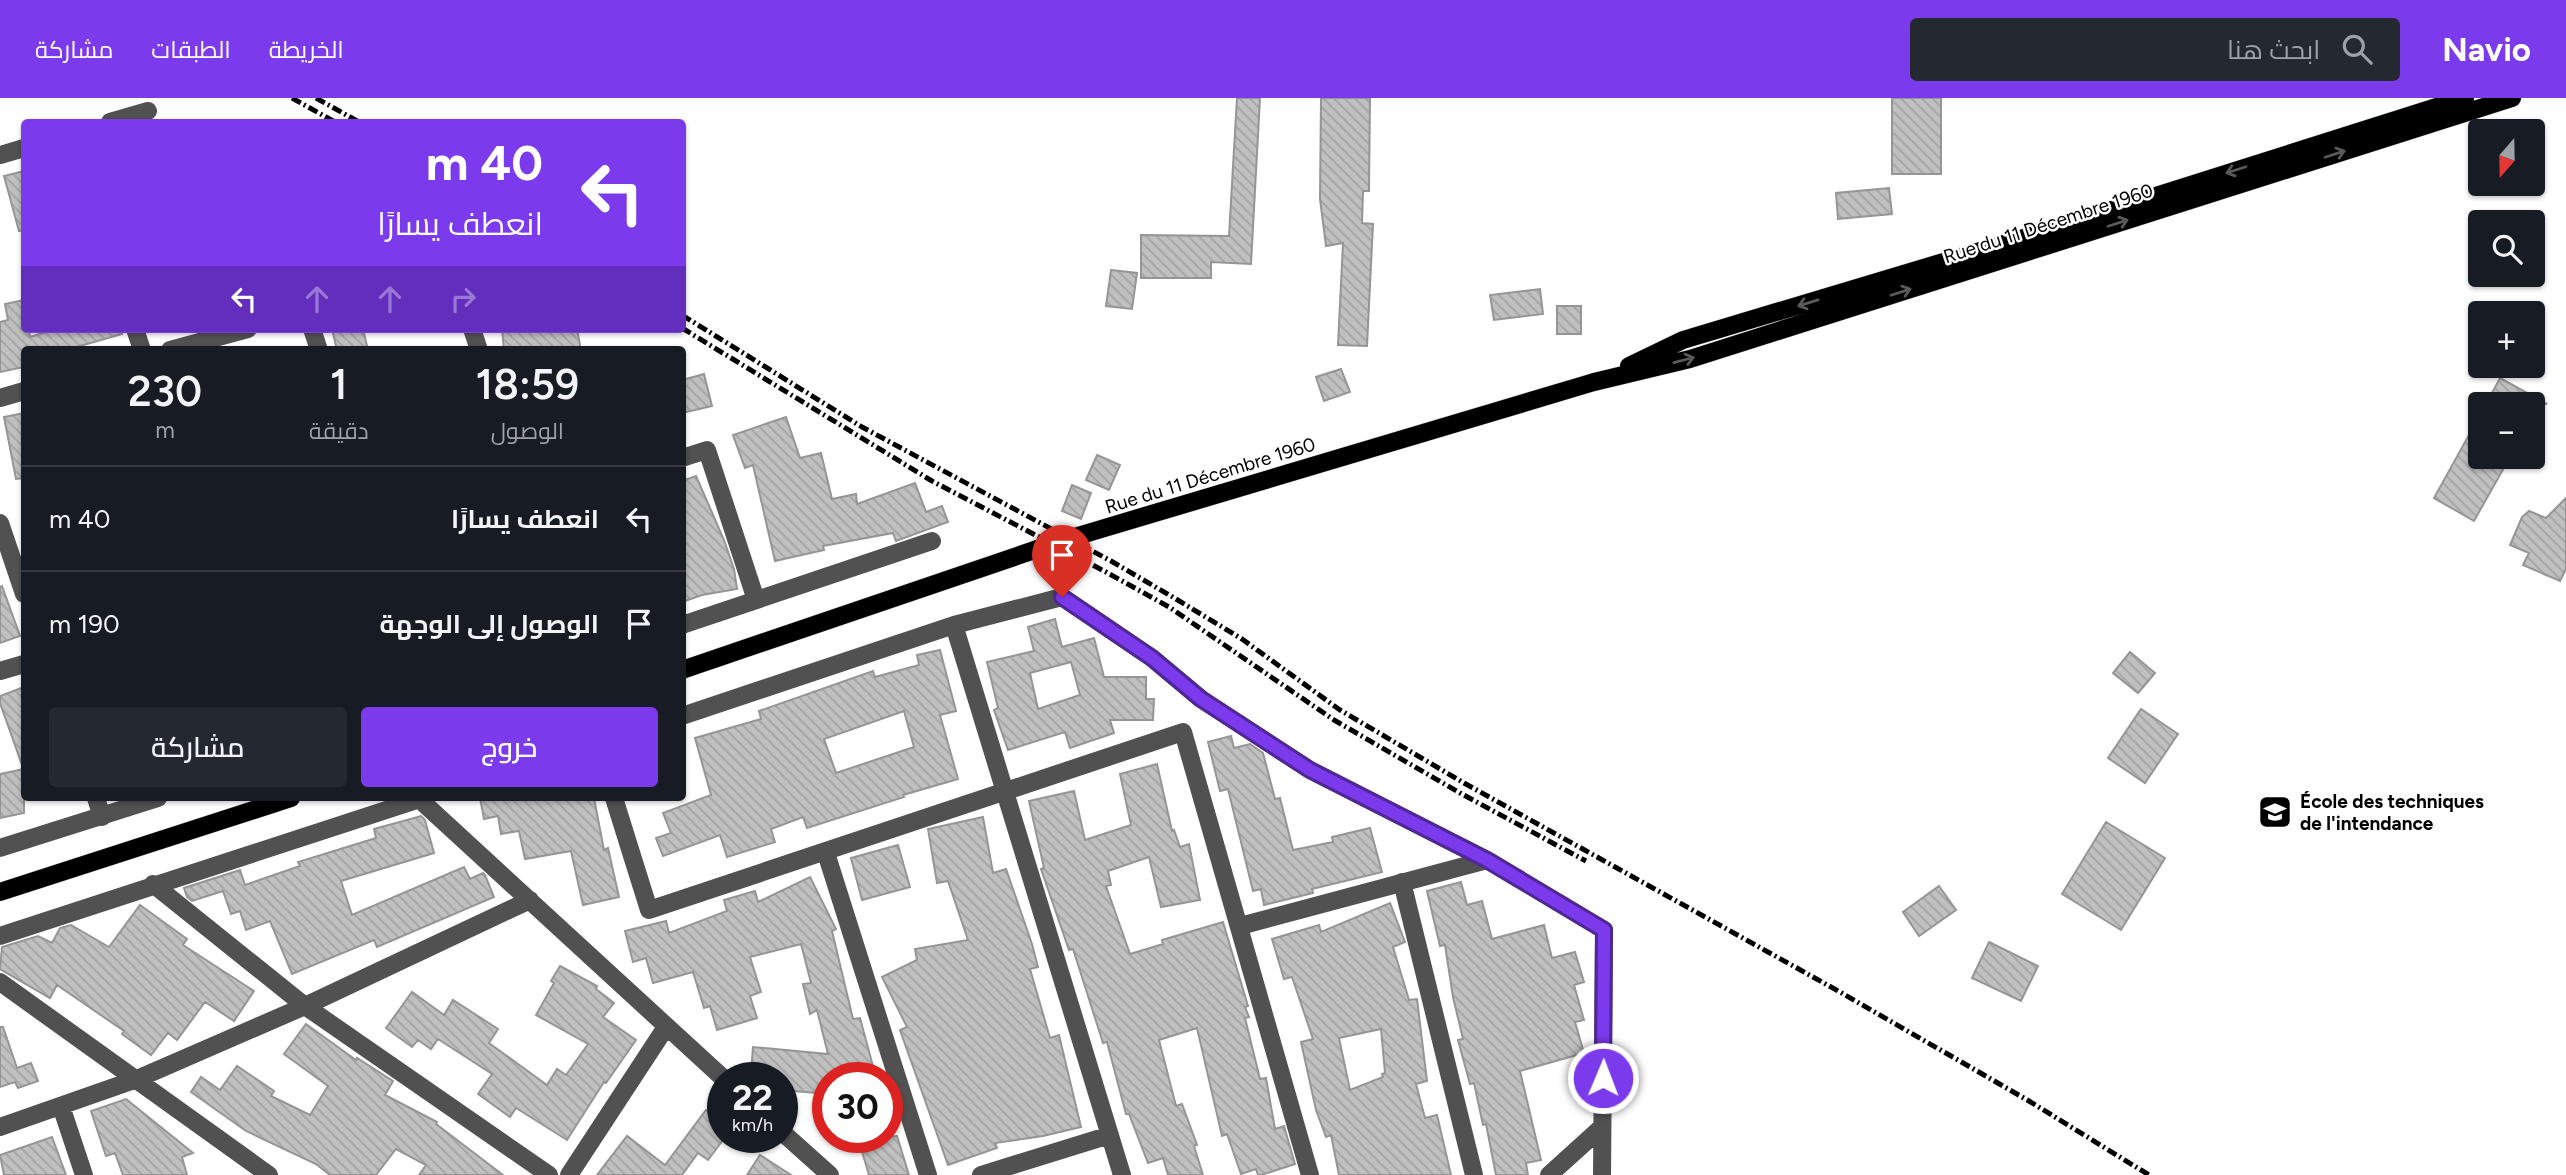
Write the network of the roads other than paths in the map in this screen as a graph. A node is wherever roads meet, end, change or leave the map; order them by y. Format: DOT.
graph roads {
  1 [pos="2465,98"];
  2 [pos="2512,98"];
  3 [pos="148,111"];
  4 [pos="120,119"];
  5 [pos="21,149"];
  6 [pos="0,155"];
  7 [pos="233,333"];
  8 [pos="185,346"];
  9 [pos="1594,382"];
  10 [pos="21,392"];
  11 [pos="0,398"];
  12 [pos="686,457"];
  13 [pos="0,523"];
  14 [pos="932,541"];
  15 [pos="21,585"];
  16 [pos="756,600"];
  17 [pos="686,624"];
  18 [pos="954,625"];
  19 [pos="21,665"];
  20 [pos="686,669"];
  21 [pos="0,671"];
  22 [pos="686,715"];
  23 [pos="1003,792"];
  24 [pos="97,801"];
  25 [pos="149,801"];
  26 [pos="277,801"];
  27 [pos="411,801"];
  28 [pos="423,801"];
  29 [pos="615,801"];
  30 [pos="102,817"];
  31 [pos="0,848"];
  32 [pos="826,853"];
  33 [pos="1487,860"];
  34 [pos="1402,882"];
  35 [pos="153,884"];
  36 [pos="0,892"];
  37 [pos="530,900"];
  38 [pos="1240,926"];
  39 [pos="0,936"];
  40 [pos="0,982"];
  41 [pos="305,1006"];
  42 [pos="666,1027"];
  43 [pos="707,1064"];
  44 [pos="137,1079"];
  45 [pos="61,1106"];
  46 [pos="0,1127"];
  47 [pos="1602,1128"];
  48 [pos="1110,1135"];
  49 [pos="798,1146"];
  50 [pos="84,1175"];
  51 [pos="269,1175"];
  52 [pos="549,1175"];
  53 [pos="569,1175"];
  54 [pos="830,1175"];
  55 [pos="928,1175"];
  56 [pos="981,1175"];
  57 [pos="1122,1175"];
  58 [pos="1310,1175"];
  59 [pos="1474,1175"];
  60 [pos="1549,1175"];
  61 [pos="1602,1175"];
  1 -- 9 [label="main road, Rue du 11 Décembre 1960, one-way"];
  9 -- 2 [label="main road, Rue du 11 Décembre 1960, one-way"];
  3 -- 4 [label="street"];
  5 -- 6 [label="street"];
  7 -- 8 [label="street"];
  9 -- 20 [label="main road, Rue du 11 Décembre 1960, bridge"];
  10 -- 11 [label="street"];
  12 -- 16 [label="street"];
  13 -- 15 [label="street"];
  14 -- 16 [label="street"];
  16 -- 17 [label="street"];
  18 -- 22 [label="street"];
  18 -- 23 [label="street"];
  18 -- 33 [label="street"];
  19 -- 21 [label="street"];
  23 -- 32 [label="street"];
  23 -- 38 [label="street"];
  23 -- 48 [label="street"];
  24 -- 30 [label="street"];
  25 -- 30 [label="street"];
  26 -- 36 [label="main road"];
  27 -- 35 [label="street"];
  28 -- 37 [label="street"];
  29 -- 32 [label="street"];
  30 -- 31 [label="street"];
  32 -- 55 [label="street"];
  33 -- 34 [label="street"];
  33 -- 47 [label="street"];
  34 -- 38 [label="street"];
  34 -- 59 [label="street"];
  35 -- 39 [label="street"];
  35 -- 41 [label="street"];
  37 -- 41 [label="street"];
  37 -- 42 [label="street"];
  38 -- 58 [label="street"];
  40 -- 44 [label="street"];
  41 -- 44 [label="street"];
  41 -- 52 [label="street"];
  42 -- 43 [label="street"];
  42 -- 53 [label="street"];
  44 -- 45 [label="street"];
  44 -- 51 [label="street"];
  45 -- 46 [label="street"];
  45 -- 50 [label="street"];
  47 -- 60 [label="street"];
  47 -- 61 [label="street"];
  48 -- 56 [label="street"];
  48 -- 57 [label="street"];
  49 -- 54 [label="street"];
}
